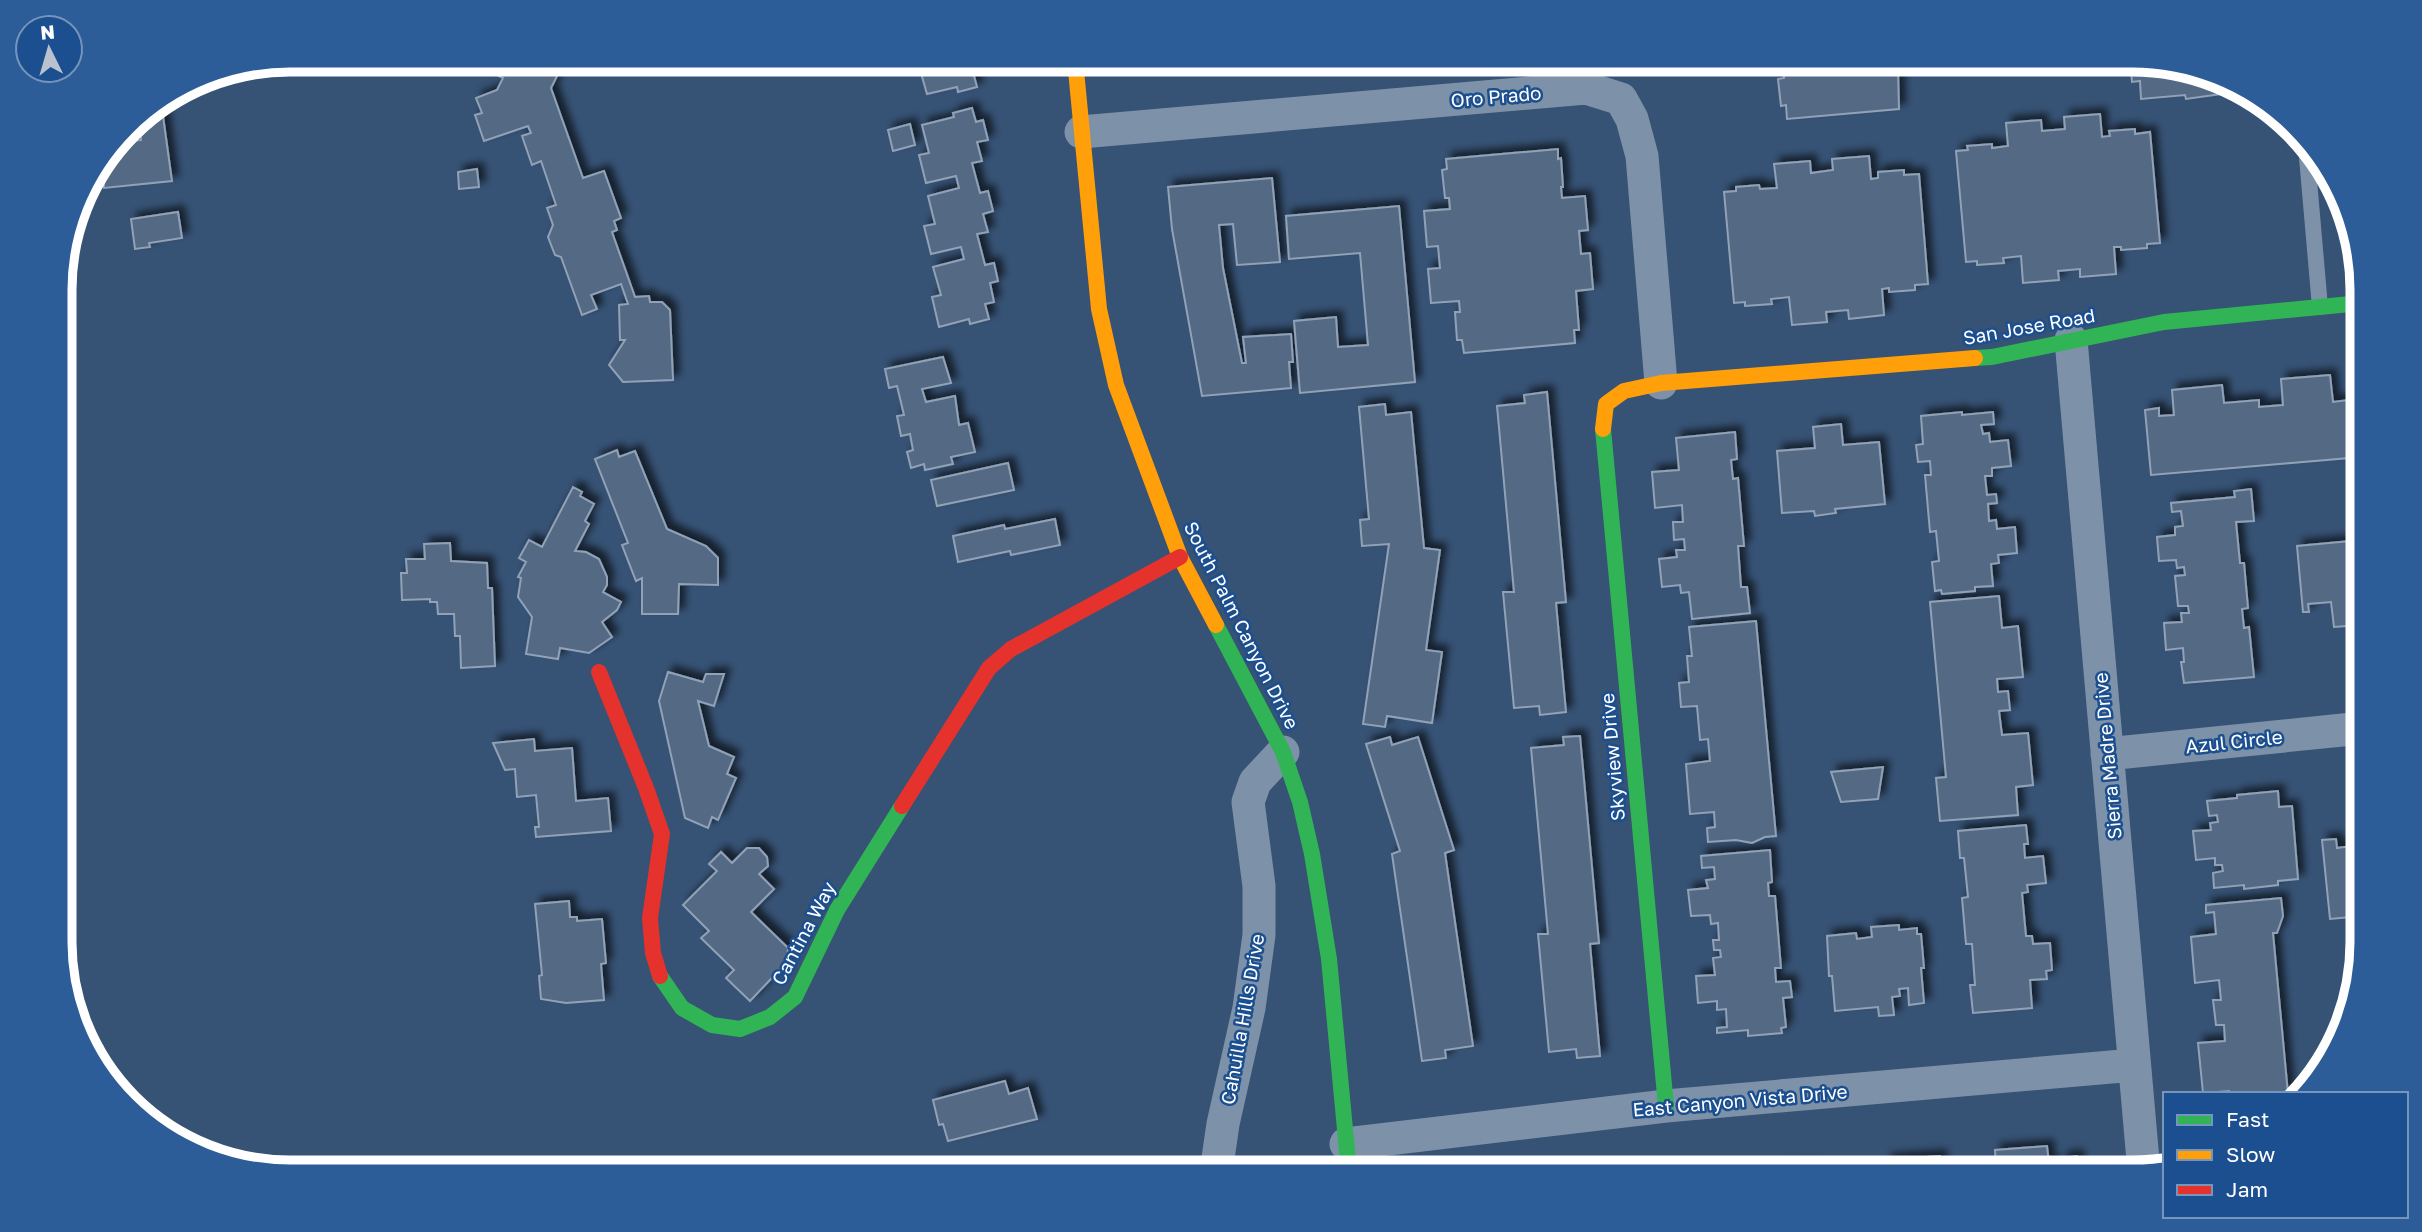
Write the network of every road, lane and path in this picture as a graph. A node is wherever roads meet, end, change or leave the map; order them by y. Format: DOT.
graph roads {
  1 [pos="1076,72"];
  2 [pos="1081,132"];
  3 [pos="2307,160"];
  4 [pos="2350,304"];
  5 [pos="2320,307"];
  6 [pos="2071,340"];
  7 [pos="1661,383"];
  8 [pos="1606,404"];
  9 [pos="1180,557"];
  10 [pos="599,672"];
  11 [pos="2350,729"];
  12 [pos="1283,752"];
  13 [pos="2107,754"];
  14 [pos="2134,1065"];
  15 [pos="1666,1106"];
  16 [pos="1348,1158"];
  17 [pos="1218,1160"];
  18 [pos="2143,1160"];
  1 -- 2 [label="street, South Palm Canyon Drive"];
  2 -- 7 [label="street, Oro Prado"];
  2 -- 9 [label="street, South Palm Canyon Drive"];
  3 -- 5 [label="lane"];
  4 -- 5 [label="street, San Jose Road"];
  5 -- 6 [label="street, San Jose Road"];
  6 -- 7 [label="street, San Jose Road"];
  6 -- 13 [label="street, Sierra Madre Drive"];
  7 -- 8 [label="street, San Jose Road"];
  8 -- 15 [label="street, Skyview Drive"];
  9 -- 10 [label="street, Cantina Way"];
  9 -- 12 [label="street, South Palm Canyon Drive"];
  11 -- 13 [label="street, Azul Circle"];
  12 -- 16 [label="street, South Palm Canyon Drive"];
  12 -- 17 [label="street, Cahuilla Hills Drive"];
  13 -- 14 [label="street, Sierra Madre Drive"];
  14 -- 15 [label="street, East Canyon Vista Drive"];
  14 -- 18 [label="street, Sierra Madre Drive"];
  15 -- 16 [label="street, East Canyon Vista Drive"];
}
